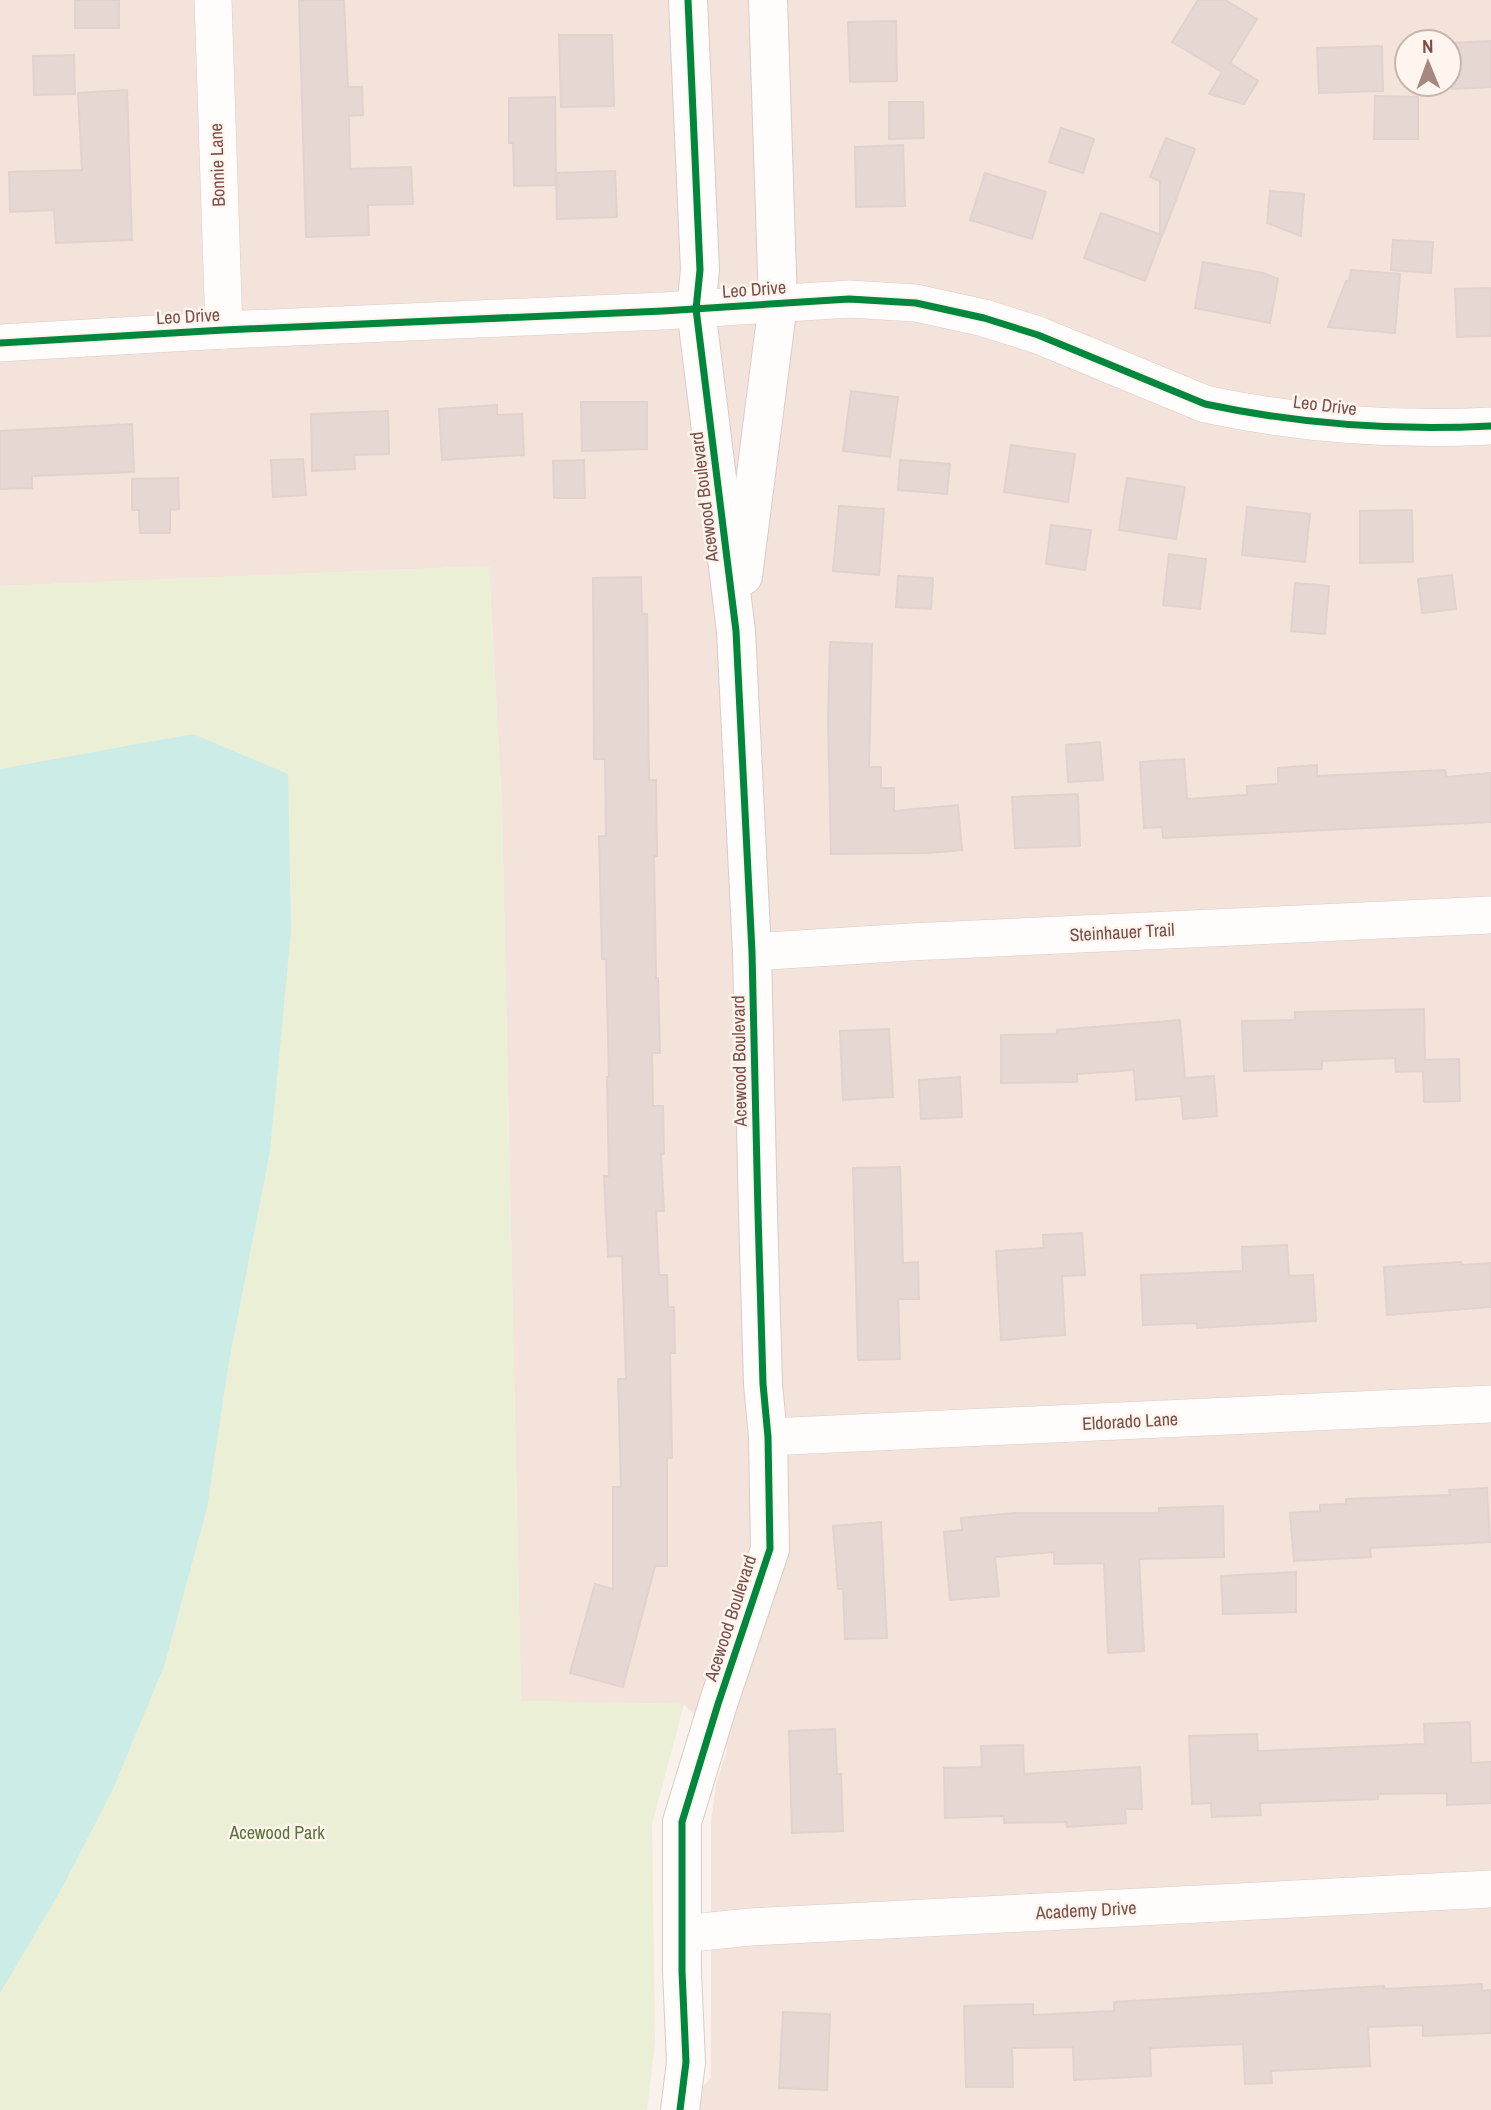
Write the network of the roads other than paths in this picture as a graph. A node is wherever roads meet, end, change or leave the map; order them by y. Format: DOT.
graph roads {
  1 [pos="213,0"];
  2 [pos="688,0"];
  3 [pos="768,0"];
  4 [pos="778,303"];
  5 [pos="696,309"];
  6 [pos="224,330"];
  7 [pos="0,343"];
  8 [pos="1491,426"];
  9 [pos="736,631"];
  10 [pos="1491,915"];
  11 [pos="752,952"];
  12 [pos="1491,1404"];
  13 [pos="768,1437"];
  14 [pos="1491,1889"];
  15 [pos="682,1934"];
  16 [pos="680,2110"];
  1 -- 6 [label="street, Bonnie Lane"];
  2 -- 5 [label="street, Acewood Boulevard"];
  3 -- 4 [label="street, Acewood Boulevard"];
  4 -- 5 [label="street, Leo Drive"];
  4 -- 8 [label="street, Leo Drive"];
  4 -- 9 [label="street, Acewood Boulevard"];
  5 -- 6 [label="street, Leo Drive"];
  5 -- 9 [label="street, Acewood Boulevard"];
  6 -- 7 [label="street, Leo Drive"];
  9 -- 11 [label="street, Acewood Boulevard"];
  10 -- 11 [label="street, Steinhauer Trail"];
  11 -- 13 [label="street, Acewood Boulevard"];
  12 -- 13 [label="street, Eldorado Lane"];
  13 -- 15 [label="street, Acewood Boulevard"];
  14 -- 15 [label="street, Academy Drive"];
  15 -- 16 [label="street, Acewood Boulevard"];
}
